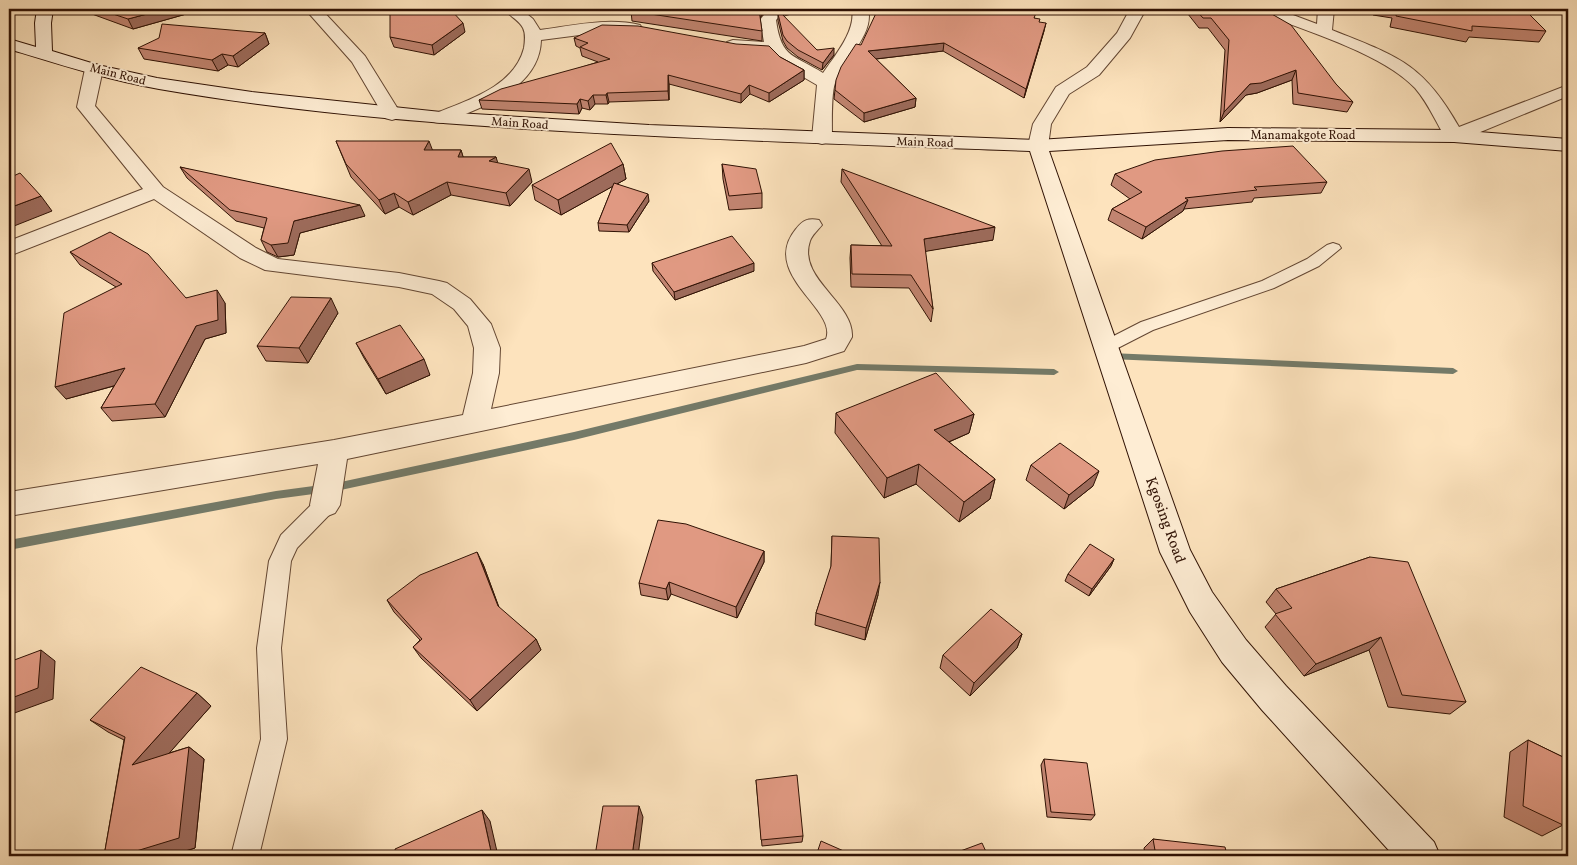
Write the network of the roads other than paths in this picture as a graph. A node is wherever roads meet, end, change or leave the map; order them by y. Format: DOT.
graph roads {
  1 [pos="45,9"];
  2 [pos="313,9"];
  3 [pos="512,9"];
  4 [pos="791,9"];
  5 [pos="860,9"];
  6 [pos="1138,9"];
  7 [pos="1263,9"];
  8 [pos="1326,9"];
  9 [pos="648,30"];
  10 [pos="1324,32"];
  11 [pos="534,36"];
  12 [pos="719,43"];
  13 [pos="9,44"];
  14 [pos="774,48"];
  15 [pos="44,53"];
  16 [pos="94,69"];
  17 [pos="826,83"];
  18 [pos="1568,90"];
  19 [pos="392,114"];
  20 [pos="441,118"];
  21 [pos="1454,136"];
  22 [pos="822,138"];
  23 [pos="1568,145"];
  24 [pos="1038,146"];
  25 [pos="156,191"];
  26 [pos="811,225"];
  27 [pos="1333,248"];
  28 [pos="9,249"];
  29 [pos="1106,348"];
  30 [pos="474,423"];
  31 [pos="333,459"];
  32 [pos="9,504"];
  33 [pos="325,505"];
  34 [pos="245,856"];
  35 [pos="1420,856"];
  1 -- 15 [label="street"];
  2 -- 19 [label="street"];
  3 -- 11 [label="street"];
  4 -- 14 [label="street"];
  5 -- 17 [label="street"];
  6 -- 24 [label="street"];
  7 -- 10 [label="street"];
  8 -- 10 [label="street"];
  9 -- 11 [label="street"];
  10 -- 21 [label="street"];
  11 -- 20 [label="street"];
  12 -- 14 [label="street"];
  13 -- 15 [label="street, Main Road"];
  14 -- 17 [label="street"];
  15 -- 16 [label="street, Main Road"];
  16 -- 19 [label="street, Main Road"];
  16 -- 25 [label="street"];
  17 -- 22 [label="street"];
  18 -- 21 [label="street"];
  19 -- 20 [label="street, Main Road"];
  20 -- 22 [label="street, Main Road"];
  21 -- 23 [label="street, Manamakgote Road"];
  21 -- 24 [label="street, Manamakgote Road"];
  22 -- 24 [label="street, Main Road"];
  24 -- 29 [label="street, Kgosing Road"];
  25 -- 28 [label="street"];
  25 -- 30 [label="street"];
  26 -- 30 [label="street"];
  27 -- 29 [label="lane"];
  29 -- 35 [label="street, Kgosing Road"];
  30 -- 31 [label="street"];
  31 -- 32 [label="street"];
  31 -- 33 [label="street"];
  33 -- 34 [label="lane"];
}
